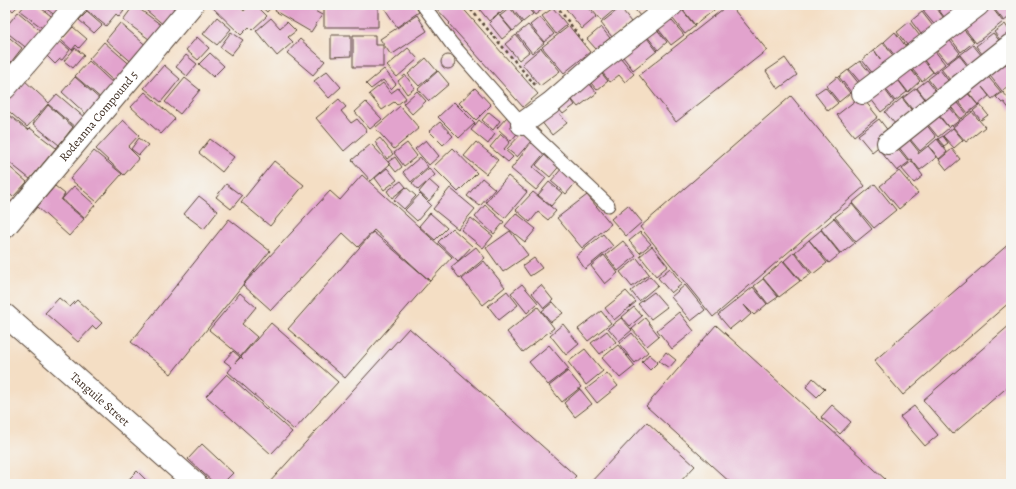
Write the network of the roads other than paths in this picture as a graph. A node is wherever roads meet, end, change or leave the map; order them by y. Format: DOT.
graph roads {
  1 [pos="76,5"];
  2 [pos="192,5"];
  3 [pos="423,5"];
  4 [pos="672,5"];
  5 [pos="978,5"];
  6 [pos="1011,45"];
  7 [pos="5,88"];
  8 [pos="863,93"];
  9 [pos="522,124"];
  10 [pos="888,143"];
  11 [pos="608,205"];
  12 [pos="5,227"];
  13 [pos="5,315"];
  14 [pos="196,484"];
  1 -- 7 [label="street"];
  2 -- 12 [label="street, Rodeanna Compound 5"];
  3 -- 9 [label="lane"];
  4 -- 9 [label="street"];
  5 -- 8 [label="street"];
  6 -- 10 [label="street"];
  9 -- 11 [label="lane"];
  13 -- 14 [label="street, Tanguile Street"];
}
